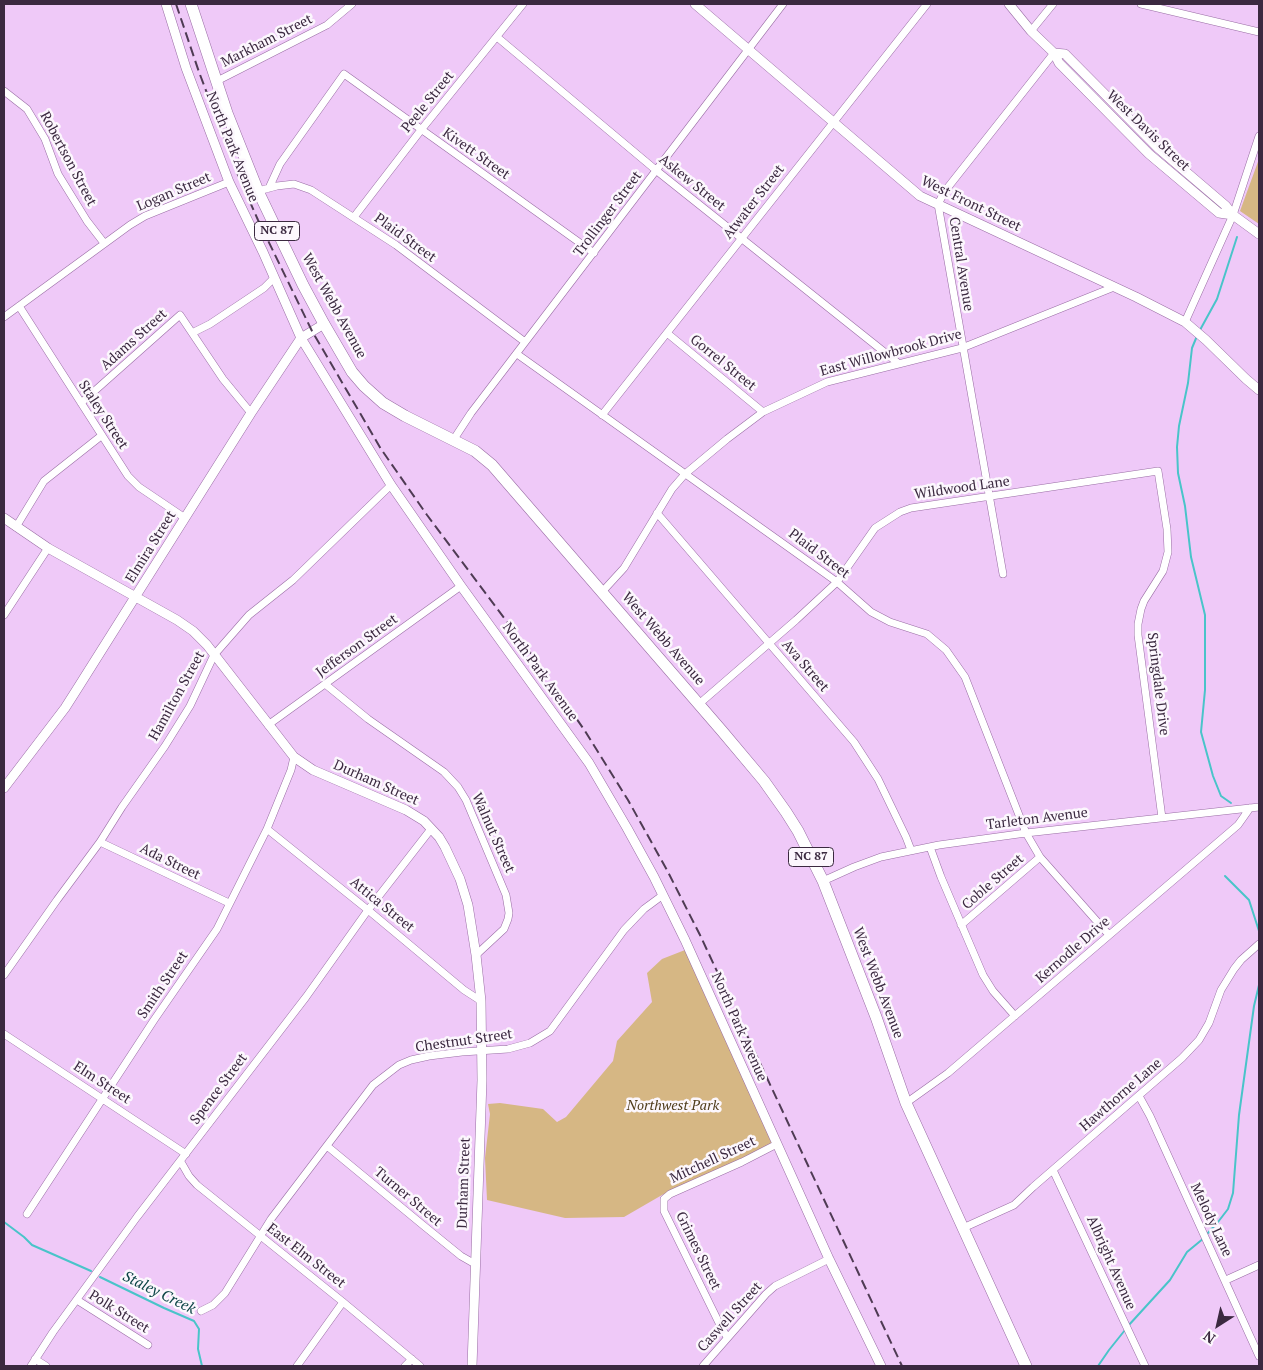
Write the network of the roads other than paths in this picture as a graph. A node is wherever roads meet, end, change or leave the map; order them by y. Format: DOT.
graph roads {
  1 [pos="166,4"];
  2 [pos="191,4"];
  3 [pos="352,4"];
  4 [pos="523,4"];
  5 [pos="695,4"];
  6 [pos="783,4"];
  7 [pos="927,4"];
  8 [pos="1009,4"];
  9 [pos="1053,4"];
  10 [pos="1141,4"];
  11 [pos="1031,32"];
  12 [pos="1259,32"];
  13 [pos="496,37"];
  14 [pos="748,49"];
  15 [pos="1054,53"];
  16 [pos="217,81"];
  17 [pos="4,91"];
  18 [pos="832,122"];
  19 [pos="421,130"];
  20 [pos="1259,136"];
  21 [pos="657,171"];
  22 [pos="229,182"];
  23 [pos="264,189"];
  24 [pos="938,204"];
  25 [pos="1233,215"];
  26 [pos="354,217"];
  27 [pos="1259,234"];
  28 [pos="742,238"];
  29 [pos="104,243"];
  30 [pos="594,253"];
  31 [pos="274,278"];
  32 [pos="1114,287"];
  33 [pos="19,306"];
  34 [pos="4,317"];
  35 [pos="324,324"];
  36 [pos="1189,325"];
  37 [pos="192,333"];
  38 [pos="667,333"];
  39 [pos="301,338"];
  40 [pos="525,342"];
  41 [pos="962,348"];
  42 [pos="517,354"];
  43 [pos="898,363"];
  44 [pos="1259,390"];
  45 [pos="81,403"];
  46 [pos="763,412"];
  47 [pos="251,413"];
  48 [pos="602,415"];
  49 [pos="101,436"];
  50 [pos="454,439"];
  51 [pos="1158,471"];
  52 [pos="685,474"];
  53 [pos="392,485"];
  54 [pos="988,497"];
  55 [pos="657,513"];
  56 [pos="4,518"];
  57 [pos="186,518"];
  58 [pos="16,527"];
  59 [pos="48,548"];
  60 [pos="1003,574"];
  61 [pos="838,582"];
  62 [pos="461,586"];
  63 [pos="602,592"];
  64 [pos="135,598"];
  65 [pos="4,616"];
  66 [pos="769,643"];
  67 [pos="214,655"];
  68 [pos="325,684"];
  69 [pos="698,704"];
  70 [pos="268,725"];
  71 [pos="294,757"];
  72 [pos="4,788"];
  73 [pos="1259,807"];
  74 [pos="1250,808"];
  75 [pos="1162,818"];
  76 [pos="267,829"];
  77 [pos="431,829"];
  78 [pos="1026,833"];
  79 [pos="100,842"];
  80 [pos="930,847"];
  81 [pos="911,850"];
  82 [pos="1040,857"];
  83 [pos="823,881"];
  84 [pos="663,895"];
  85 [pos="229,904"];
  86 [pos="368,910"];
  87 [pos="961,925"];
  88 [pos="1109,935"];
  89 [pos="1259,944"];
  90 [pos="476,955"];
  91 [pos="4,975"];
  92 [pos="481,1001"];
  93 [pos="1015,1016"];
  94 [pos="4,1034"];
  95 [pos="483,1050"];
  96 [pos="1139,1096"];
  97 [pos="103,1098"];
  98 [pos="906,1103"];
  99 [pos="777,1144"];
  100 [pos="327,1146"];
  101 [pos="186,1154"];
  102 [pos="181,1162"];
  103 [pos="1053,1170"];
  104 [pos="663,1202"];
  105 [pos="27,1214"];
  106 [pos="963,1228"];
  107 [pos="260,1236"];
  108 [pos="829,1259"];
  109 [pos="476,1264"];
  110 [pos="1259,1265"];
  111 [pos="1226,1280"];
  112 [pos="77,1300"];
  113 [pos="343,1302"];
  114 [pos="201,1311"];
  115 [pos="727,1336"];
  116 [pos="148,1345"];
  117 [pos="1259,1356"];
  118 [pos="35,1359"];
  119 [pos="412,1359"];
  120 [pos="31,1366"];
  121 [pos="46,1366"];
  122 [pos="297,1366"];
  123 [pos="405,1366"];
  124 [pos="420,1366"];
  125 [pos="472,1366"];
  126 [pos="703,1366"];
  127 [pos="881,1366"];
  128 [pos="1026,1366"];
  129 [pos="1145,1366"];
  1 -- 22 [label="street, North Park Avenue"];
  2 -- 16 [label="highway, West Webb Avenue / NC 87"];
  3 -- 16 [label="street, Markham Street"];
  4 -- 13 [label="street, Peele Street"];
  5 -- 14 [label="street, West Front Street"];
  6 -- 14 [label="street, Trollinger Street"];
  7 -- 18 [label="street, Atwater Street"];
  8 -- 11 [label="street, West Davis Street"];
  9 -- 11 [label="street"];
  10 -- 12 [label="street"];
  11 -- 15 [label="street, West Davis Street"];
  13 -- 19 [label="street, Peele Street"];
  13 -- 21 [label="street, Askew Street"];
  14 -- 18 [label="street, West Front Street"];
  14 -- 21 [label="street, Trollinger Street"];
  15 -- 24 [label="street, Central Avenue"];
  15 -- 25 [label="street, West Davis Street"];
  16 -- 23 [label="highway, West Webb Avenue / NC 87"];
  17 -- 29 [label="street, Robertson Street"];
  18 -- 24 [label="street, West Front Street"];
  18 -- 28 [label="street, Atwater Street"];
  19 -- 23 [label="street, Kivett Street"];
  19 -- 26 [label="street, Peele Street"];
  19 -- 30 [label="street, Kivett Street"];
  20 -- 25 [label="street"];
  21 -- 28 [label="street, Askew Street"];
  21 -- 30 [label="street, Trollinger Street"];
  22 -- 29 [label="street, Logan Street"];
  22 -- 31 [label="street, North Park Avenue"];
  23 -- 26 [label="street, Plaid Street"];
  23 -- 35 [label="highway, West Webb Avenue / NC 87"];
  24 -- 32 [label="street, West Front Street"];
  24 -- 41 [label="street, Central Avenue"];
  25 -- 27 [label="street, West Davis Street"];
  25 -- 36 [label="street"];
  26 -- 40 [label="street, Plaid Street"];
  28 -- 38 [label="street, Atwater Street"];
  28 -- 43 [label="street, Askew Street"];
  29 -- 33 [label="street, Logan Street"];
  30 -- 40 [label="street, Trollinger Street"];
  31 -- 37 [label="street"];
  31 -- 39 [label="street, North Park Avenue"];
  32 -- 36 [label="street, West Front Street"];
  32 -- 41 [label="street, East Willowbrook Drive"];
  33 -- 34 [label="street, Logan Street"];
  33 -- 45 [label="street, Staley Street"];
  35 -- 39 [label="street, Elmira Street"];
  35 -- 50 [label="highway, West Webb Avenue / NC 87"];
  36 -- 44 [label="street, West Front Street"];
  37 -- 45 [label="street, Adams Street"];
  37 -- 47 [label="street"];
  38 -- 46 [label="street, Gorrel Street"];
  38 -- 48 [label="street, Atwater Street"];
  39 -- 47 [label="street, Elmira Street"];
  39 -- 53 [label="street, North Park Avenue"];
  40 -- 42 [label="street, Trollinger Street"];
  41 -- 43 [label="street, East Willowbrook Drive"];
  41 -- 54 [label="street, Central Avenue"];
  42 -- 48 [label="street, Plaid Street"];
  42 -- 50 [label="street, Trollinger Street"];
  43 -- 46 [label="street, East Willowbrook Drive"];
  45 -- 49 [label="street, Staley Street"];
  46 -- 52 [label="street, East Willowbrook Drive"];
  47 -- 57 [label="street, Elmira Street"];
  48 -- 52 [label="street, Plaid Street"];
  49 -- 57 [label="street, Staley Street"];
  49 -- 58 [label="street"];
  50 -- 63 [label="highway, West Webb Avenue / NC 87"];
  51 -- 54 [label="street, Wildwood Lane"];
  51 -- 75 [label="street, Springdale Drive"];
  52 -- 55 [label="street, East Willowbrook Drive"];
  52 -- 61 [label="street, Plaid Street"];
  53 -- 62 [label="street, North Park Avenue"];
  53 -- 67 [label="street, Hamilton Street"];
  54 -- 60 [label="street, Central Avenue"];
  54 -- 61 [label="street, Wildwood Lane"];
  55 -- 63 [label="street, East Willowbrook Drive"];
  55 -- 66 [label="street, Ava Street"];
  56 -- 58 [label="street, Durham Street"];
  57 -- 64 [label="street, Elmira Street"];
  58 -- 59 [label="street, Durham Street"];
  59 -- 64 [label="street, Durham Street"];
  59 -- 65 [label="street"];
  61 -- 66 [label="street, Wildwood Lane"];
  61 -- 78 [label="street, Plaid Street"];
  62 -- 68 [label="street, Jefferson Street"];
  62 -- 84 [label="street, North Park Avenue"];
  63 -- 69 [label="highway, West Webb Avenue / NC 87"];
  64 -- 67 [label="street, Durham Street"];
  64 -- 72 [label="street, Elmira Street"];
  66 -- 69 [label="street, Wildwood Lane"];
  66 -- 81 [label="street, Ava Street"];
  67 -- 70 [label="street, Durham Street"];
  67 -- 79 [label="street, Hamilton Street"];
  68 -- 70 [label="street, Jefferson Street"];
  68 -- 90 [label="street, Walnut Street"];
  69 -- 83 [label="highway, West Webb Avenue / NC 87"];
  70 -- 71 [label="street, Durham Street"];
  71 -- 76 [label="street, Smith Street"];
  71 -- 77 [label="street, Durham Street"];
  73 -- 74 [label="street, Tarleton Avenue"];
  74 -- 75 [label="street, Tarleton Avenue"];
  74 -- 88 [label="street, Kernodle Drive"];
  75 -- 78 [label="street, Tarleton Avenue"];
  76 -- 85 [label="street, Smith Street"];
  76 -- 86 [label="street, Attica Street"];
  77 -- 86 [label="street, Spence Street"];
  77 -- 90 [label="street, Durham Street"];
  78 -- 80 [label="street, Tarleton Avenue"];
  78 -- 82 [label="street, Plaid Street"];
  79 -- 85 [label="street, Ada Street"];
  79 -- 91 [label="street, Hamilton Street"];
  80 -- 81 [label="street, Tarleton Avenue"];
  80 -- 87 [label="street"];
  81 -- 83 [label="street, Tarleton Avenue"];
  82 -- 87 [label="street, Coble Street"];
  82 -- 88 [label="street, Plaid Street"];
  83 -- 98 [label="highway, West Webb Avenue / NC 87"];
  84 -- 95 [label="street, Chestnut Street"];
  84 -- 99 [label="street, North Park Avenue"];
  85 -- 97 [label="street, Smith Street"];
  86 -- 92 [label="street, Attica Street"];
  86 -- 101 [label="street, Spence Street"];
  87 -- 93 [label="street"];
  88 -- 93 [label="street, Kernodle Drive"];
  89 -- 96 [label="street, Hawthorne Lane"];
  90 -- 92 [label="street, Durham Street"];
  92 -- 95 [label="street, Durham Street"];
  93 -- 98 [label="street, Kernodle Drive"];
  94 -- 97 [label="street, Elm Street"];
  95 -- 100 [label="street, Chestnut Street"];
  95 -- 109 [label="street, Durham Street"];
  96 -- 103 [label="street, Hawthorne Lane"];
  96 -- 111 [label="street, Melody Lane"];
  97 -- 101 [label="street, Elm Street"];
  97 -- 105 [label="street, Smith Street"];
  98 -- 106 [label="highway, West Webb Avenue / NC 87"];
  99 -- 104 [label="street, Mitchell Street"];
  99 -- 108 [label="street, North Park Avenue"];
  100 -- 107 [label="street, Chestnut Street"];
  100 -- 109 [label="street, Turner Street"];
  101 -- 102 [label="street, Spence Street"];
  102 -- 107 [label="street, East Elm Street"];
  102 -- 112 [label="street, Spence Street"];
  103 -- 106 [label="street, Hawthorne Lane"];
  103 -- 129 [label="street, Albright Avenue"];
  104 -- 115 [label="street, Grimes Street"];
  106 -- 128 [label="highway, West Webb Avenue / NC 87"];
  107 -- 113 [label="street, East Elm Street"];
  107 -- 114 [label="street, Chestnut Street"];
  108 -- 115 [label="street, Caswell Street"];
  108 -- 127 [label="street, North Park Avenue"];
  109 -- 125 [label="street, Durham Street"];
  110 -- 111 [label="street"];
  111 -- 117 [label="street, Melody Lane"];
  112 -- 116 [label="street, Polk Street"];
  112 -- 118 [label="street, Spence Street"];
  113 -- 119 [label="street, East Elm Street"];
  113 -- 122 [label="street"];
  115 -- 126 [label="street, Caswell Street"];
  118 -- 120 [label="street, Spence Street"];
  118 -- 121 [label="street"];
  119 -- 123 [label="street"];
  119 -- 124 [label="street, East Elm Street"];
}
